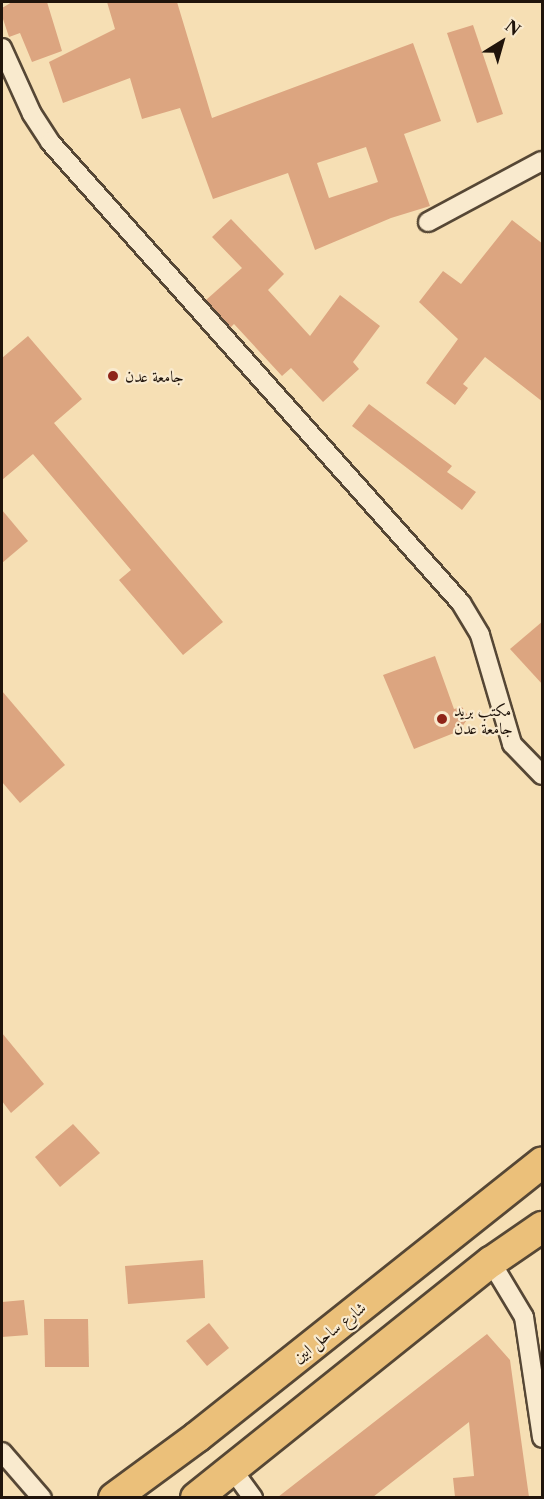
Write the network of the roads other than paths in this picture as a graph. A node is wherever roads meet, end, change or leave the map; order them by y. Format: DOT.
graph roads {
  1 [pos="2,48"];
  2 [pos="543,161"];
  3 [pos="428,222"];
  4 [pos="543,775"];
  5 [pos="543,1163"];
  6 [pos="542,1228"];
  7 [pos="491,1262"];
  8 [pos="543,1438"];
  9 [pos="2,1452"];
  10 [pos="234,1483"];
  11 [pos="42,1497"];
  12 [pos="114,1497"];
  13 [pos="196,1497"];
  14 [pos="253,1497"];
  1 -- 4 [label="street"];
  2 -- 3 [label="street"];
  5 -- 12 [label="highway, شارع ساحل ابين"];
  6 -- 7 [label="highway"];
  7 -- 8 [label="street"];
  7 -- 10 [label="highway"];
  9 -- 11 [label="street"];
  10 -- 13 [label="highway"];
  10 -- 14 [label="street"];
}
